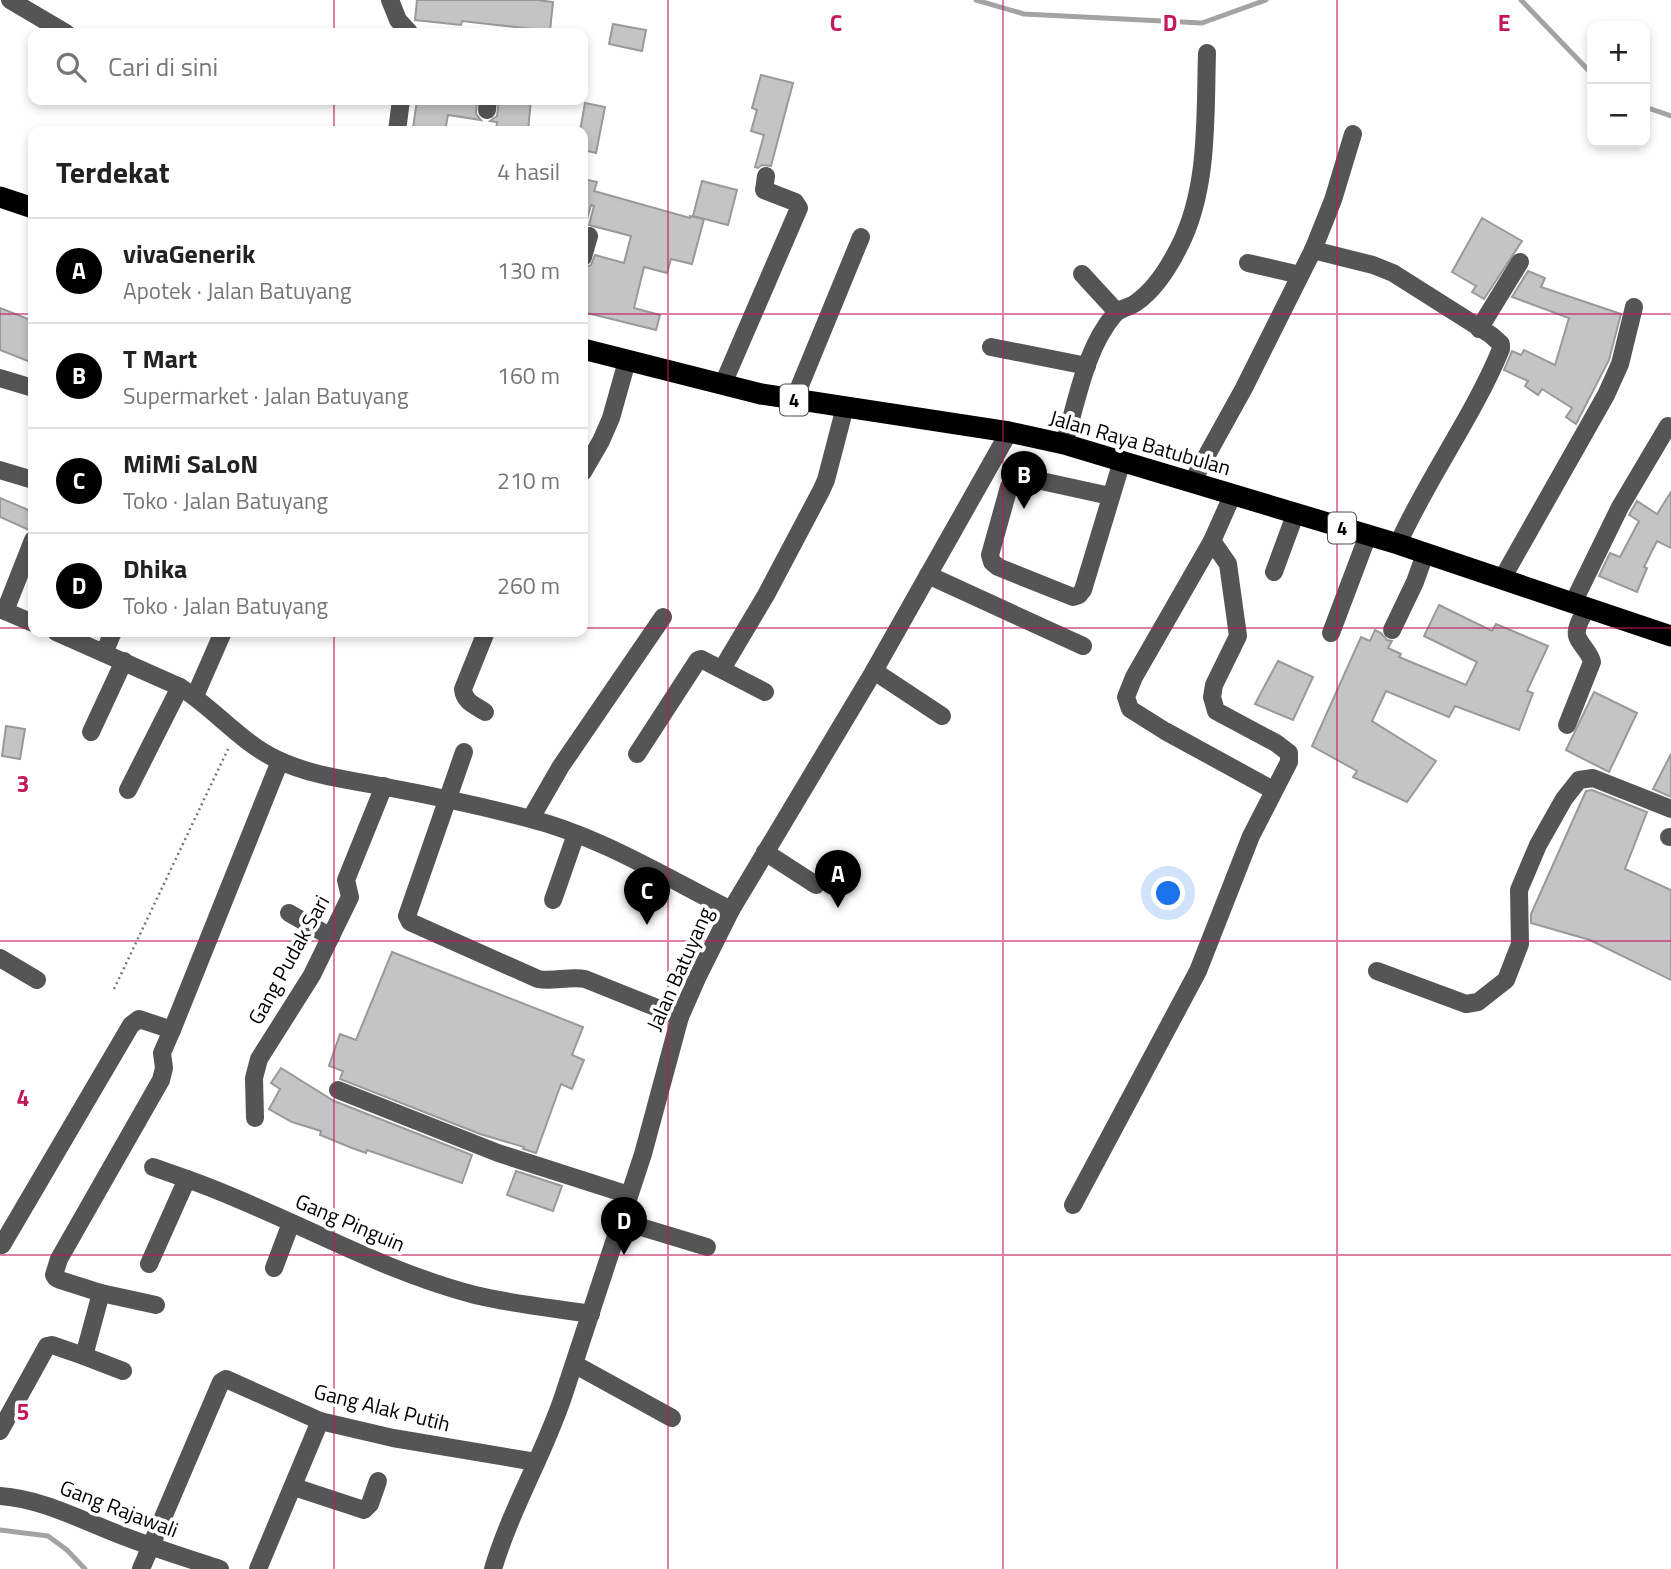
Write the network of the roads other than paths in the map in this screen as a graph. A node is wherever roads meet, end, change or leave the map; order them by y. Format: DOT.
graph roads {
  1 [pos="10,0"];
  2 [pos="390,0"];
  3 [pos="58,28"];
  4 [pos="408,28"];
  5 [pos="1207,52"];
  6 [pos="400,105"];
  7 [pos="398,126"];
  8 [pos="1353,134"];
  9 [pos="766,176"];
  10 [pos="0,197"];
  11 [pos="28,206"];
  12 [pos="590,236"];
  13 [pos="860,237"];
  14 [pos="588,242"];
  15 [pos="1313,250"];
  16 [pos="1520,262"];
  17 [pos="1248,263"];
  18 [pos="1082,274"];
  19 [pos="1300,275"];
  20 [pos="1634,307"];
  21 [pos="1116,311"];
  22 [pos="1479,329"];
  23 [pos="991,347"];
  24 [pos="588,350"];
  25 [pos="627,361"];
  26 [pos="1087,366"];
  27 [pos="0,378"];
  28 [pos="723,384"];
  29 [pos="28,386"];
  30 [pos="794,400"];
  31 [pos="845,407"];
  32 [pos="1668,426"];
  33 [pos="1009,432"];
  34 [pos="1064,444"];
  35 [pos="1122,461"];
  36 [pos="588,463"];
  37 [pos="0,470"];
  38 [pos="28,478"];
  39 [pos="1192,482"];
  40 [pos="1110,496"];
  41 [pos="1232,496"];
  42 [pos="1296,515"];
  43 [pos="1368,536"];
  44 [pos="1212,541"];
  45 [pos="1398,544"];
  46 [pos="28,552"];
  47 [pos="1425,554"];
  48 [pos="1274,572"];
  49 [pos="928,575"];
  50 [pos="1502,579"];
  51 [pos="1580,605"];
  52 [pos="3,610"];
  53 [pos="663,617"];
  54 [pos="28,621"];
  55 [pos="1392,630"];
  56 [pos="1331,633"];
  57 [pos="1671,636"];
  58 [pos="67,637"];
  59 [pos="111,637"];
  60 [pos="220,637"];
  61 [pos="484,637"];
  62 [pos="1083,646"];
  63 [pos="104,653"];
  64 [pos="124,661"];
  65 [pos="722,669"];
  66 [pos="874,671"];
  67 [pos="187,691"];
  68 [pos="765,692"];
  69 [pos="485,712"];
  70 [pos="942,716"];
  71 [pos="1567,725"];
  72 [pos="91,732"];
  73 [pos="464,752"];
  74 [pos="637,754"];
  75 [pos="280,761"];
  76 [pos="384,786"];
  77 [pos="128,790"];
  78 [pos="1273,790"];
  79 [pos="449,800"];
  80 [pos="1671,809"];
  81 [pos="531,818"];
  82 [pos="576,834"];
  83 [pos="765,852"];
  84 [pos="817,885"];
  85 [pos="553,900"];
  86 [pos="731,910"];
  87 [pos="289,913"];
  88 [pos="331,937"];
  89 [pos="0,958"];
  90 [pos="1377,971"];
  91 [pos="37,980"];
  92 [pos="680,1017"];
  93 [pos="172,1030"];
  94 [pos="338,1090"];
  95 [pos="255,1118"];
  96 [pos="153,1167"];
  97 [pos="187,1180"];
  98 [pos="629,1195"];
  99 [pos="1073,1205"];
  100 [pos="621,1221"];
  101 [pos="291,1223"];
  102 [pos="2,1245"];
  103 [pos="707,1247"];
  104 [pos="149,1265"];
  105 [pos="274,1268"];
  106 [pos="101,1293"];
  107 [pos="156,1305"];
  108 [pos="591,1314"];
  109 [pos="85,1356"];
  110 [pos="574,1364"];
  111 [pos="123,1371"];
  112 [pos="672,1418"];
  113 [pos="320,1421"];
  114 [pos="0,1431"];
  115 [pos="536,1462"];
  116 [pos="378,1481"];
  117 [pos="294,1487"];
  118 [pos="0,1496"];
  119 [pos="150,1547"];
  120 [pos="141,1569"];
  121 [pos="220,1569"];
  122 [pos="258,1569"];
  123 [pos="493,1569"];
  1 -- 3 [label="street"];
  2 -- 4 [label="street"];
  5 -- 21 [label="street"];
  6 -- 7 [label="street"];
  8 -- 15 [label="street"];
  9 -- 28 [label="street"];
  10 -- 11 [label="highway"];
  12 -- 14 [label="street"];
  13 -- 30 [label="street"];
  15 -- 19 [label="street"];
  15 -- 22 [label="street"];
  16 -- 22 [label="street"];
  17 -- 19 [label="street"];
  18 -- 21 [label="street"];
  19 -- 39 [label="street"];
  20 -- 50 [label="street"];
  21 -- 26 [label="street"];
  22 -- 45 [label="street"];
  23 -- 26 [label="street"];
  24 -- 25 [label="highway, Jalan Raya Batubulan / 4"];
  25 -- 28 [label="highway, Jalan Raya Batubulan / 4"];
  25 -- 36 [label="street"];
  26 -- 34 [label="street"];
  27 -- 29 [label="street"];
  28 -- 30 [label="highway, Jalan Raya Batubulan / 4"];
  30 -- 31 [label="highway, Jalan Raya Batubulan / 4"];
  31 -- 33 [label="highway, Jalan Raya Batubulan / 4"];
  31 -- 65 [label="street"];
  32 -- 51 [label="street"];
  33 -- 34 [label="highway, Jalan Raya Batubulan / 4"];
  33 -- 49 [label="street, Jalan Batuyang"];
  34 -- 35 [label="highway, Jalan Raya Batubulan / 4"];
  35 -- 39 [label="highway, Jalan Raya Batubulan / 4"];
  35 -- 40 [label="street"];
  37 -- 38 [label="street"];
  39 -- 41 [label="highway, Jalan Raya Batubulan / 4"];
  40 -- 40 [label="street"];
  41 -- 42 [label="highway, Jalan Raya Batubulan / 4"];
  41 -- 44 [label="street"];
  42 -- 43 [label="highway, Jalan Raya Batubulan / 4"];
  42 -- 48 [label="street"];
  43 -- 45 [label="highway, Jalan Raya Batubulan / 4"];
  43 -- 56 [label="street"];
  44 -- 78 [label="street"];
  44 -- 78 [label="street"];
  45 -- 47 [label="highway, Jalan Raya Batubulan / 4"];
  46 -- 52 [label="street"];
  47 -- 50 [label="highway, Jalan Raya Batubulan / 4"];
  47 -- 55 [label="street"];
  49 -- 62 [label="street"];
  49 -- 66 [label="street, Jalan Batuyang"];
  50 -- 51 [label="highway, Jalan Raya Batubulan / 4"];
  51 -- 57 [label="highway, Jalan Raya Batubulan / 4"];
  51 -- 71 [label="street"];
  52 -- 54 [label="street"];
  53 -- 81 [label="street"];
  58 -- 63 [label="street"];
  59 -- 63 [label="street"];
  60 -- 67 [label="street"];
  61 -- 69 [label="street"];
  63 -- 64 [label="street"];
  64 -- 67 [label="street"];
  64 -- 72 [label="street"];
  65 -- 68 [label="street"];
  65 -- 74 [label="street"];
  66 -- 70 [label="street"];
  66 -- 83 [label="street, Jalan Batuyang"];
  67 -- 75 [label="street"];
  67 -- 77 [label="street"];
  73 -- 79 [label="street"];
  75 -- 76 [label="street"];
  75 -- 93 [label="street"];
  76 -- 79 [label="street"];
  76 -- 88 [label="street, Gang Pudak Sari"];
  78 -- 99 [label="street"];
  79 -- 81 [label="street"];
  79 -- 92 [label="street"];
  80 -- 90 [label="street"];
  81 -- 82 [label="street"];
  82 -- 85 [label="street"];
  82 -- 86 [label="street"];
  83 -- 84 [label="street"];
  83 -- 86 [label="street, Jalan Batuyang"];
  86 -- 92 [label="street, Jalan Batuyang"];
  87 -- 88 [label="street"];
  88 -- 95 [label="street, Gang Pudak Sari"];
  89 -- 91 [label="street"];
  92 -- 98 [label="street, Jalan Batuyang"];
  93 -- 102 [label="street"];
  93 -- 106 [label="street"];
  94 -- 98 [label="street"];
  96 -- 97 [label="street, Gang Pinguin"];
  97 -- 101 [label="street, Gang Pinguin"];
  97 -- 104 [label="street"];
  98 -- 100 [label="street, Jalan Batuyang"];
  100 -- 103 [label="street"];
  100 -- 108 [label="street, Jalan Batuyang"];
  101 -- 105 [label="street"];
  101 -- 108 [label="street, Gang Pinguin"];
  106 -- 107 [label="street"];
  106 -- 109 [label="street"];
  108 -- 110 [label="street, Jalan Batuyang"];
  109 -- 111 [label="street"];
  109 -- 114 [label="street"];
  110 -- 112 [label="street"];
  110 -- 115 [label="street, Jalan Batuyang"];
  113 -- 115 [label="street, Gang Alak Putih"];
  113 -- 117 [label="street"];
  113 -- 119 [label="street, Gang Alak Putih"];
  115 -- 123 [label="street, Jalan Batuyang"];
  116 -- 117 [label="street"];
  117 -- 122 [label="street"];
  118 -- 119 [label="street, Gang Rajawali"];
  119 -- 120 [label="street"];
  119 -- 121 [label="street, Gang Rajawali"];
}
